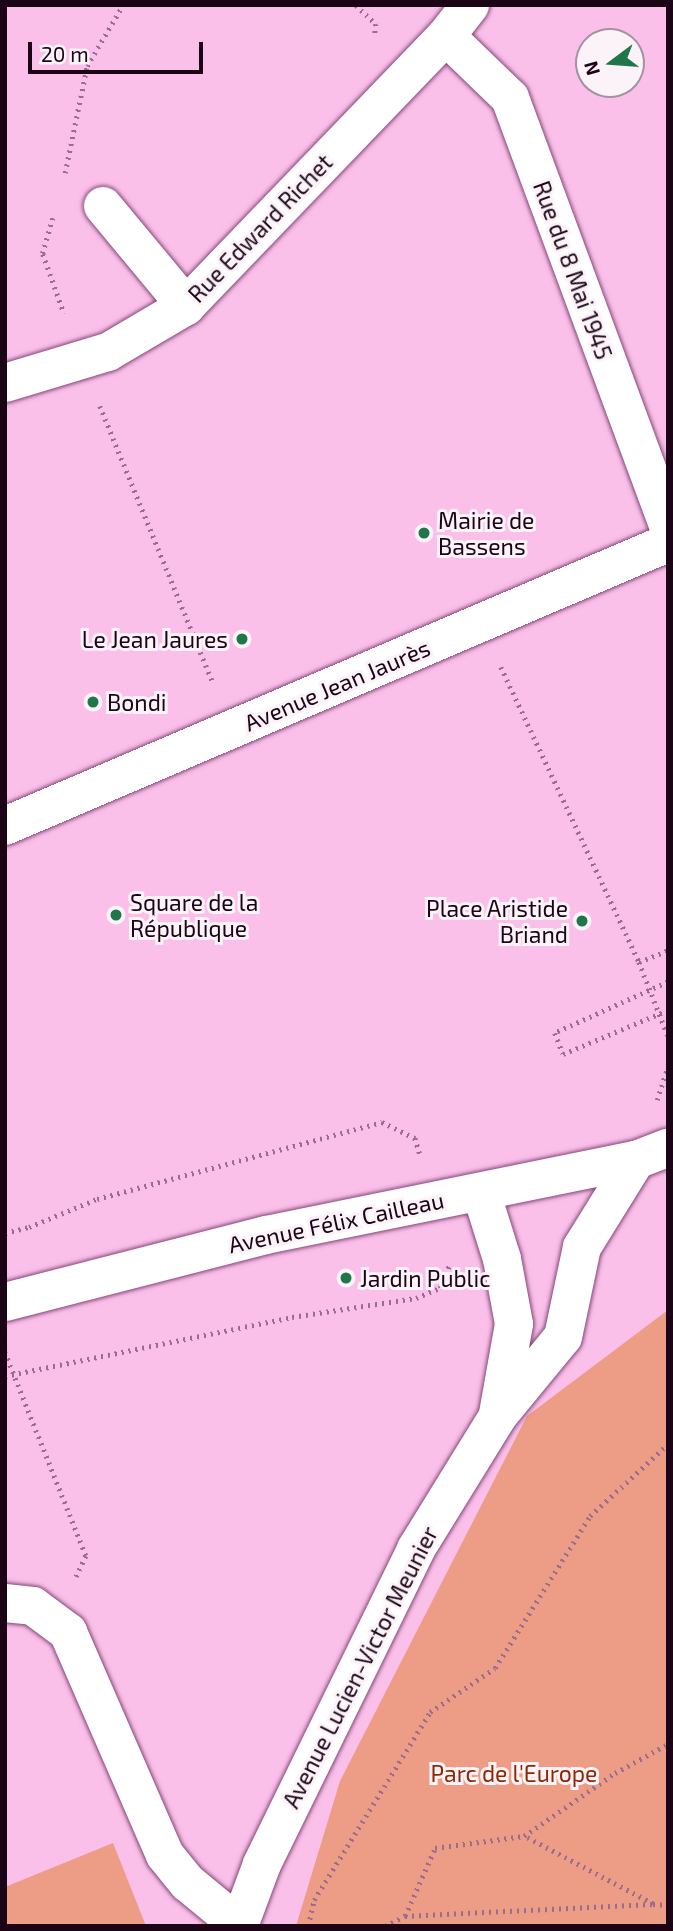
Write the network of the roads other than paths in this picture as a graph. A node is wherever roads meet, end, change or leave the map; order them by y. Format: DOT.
graph roads {
  1 [pos="470,5"];
  2 [pos="446,36"];
  3 [pos="103,206"];
  4 [pos="186,306"];
  5 [pos="5,383"];
  6 [pos="668,526"];
  7 [pos="668,542"];
  8 [pos="5,826"];
  9 [pos="652,1154"];
  10 [pos="481,1192"];
  11 [pos="5,1302"];
  12 [pos="498,1416"];
  13 [pos="5,1603"];
  14 [pos="239,1926"];
  1 -- 2 [label="street, Rue Edward Richet"];
  2 -- 4 [label="street, Rue Edward Richet"];
  2 -- 6 [label="street, Rue du 8 Mai 1945"];
  3 -- 4 [label="street"];
  4 -- 5 [label="street, Rue Edward Richet"];
  7 -- 8 [label="street, Avenue Jean Jaurès"];
  9 -- 10 [label="street, Avenue Félix Cailleau"];
  9 -- 12 [label="street, Avenue Lucien-Victor Meunier"];
  10 -- 11 [label="street, Avenue Félix Cailleau"];
  10 -- 12 [label="street, Avenue Lucien-Victor Meunier"];
  12 -- 14 [label="street, Avenue Lucien-Victor Meunier"];
  13 -- 14 [label="street"];
}
